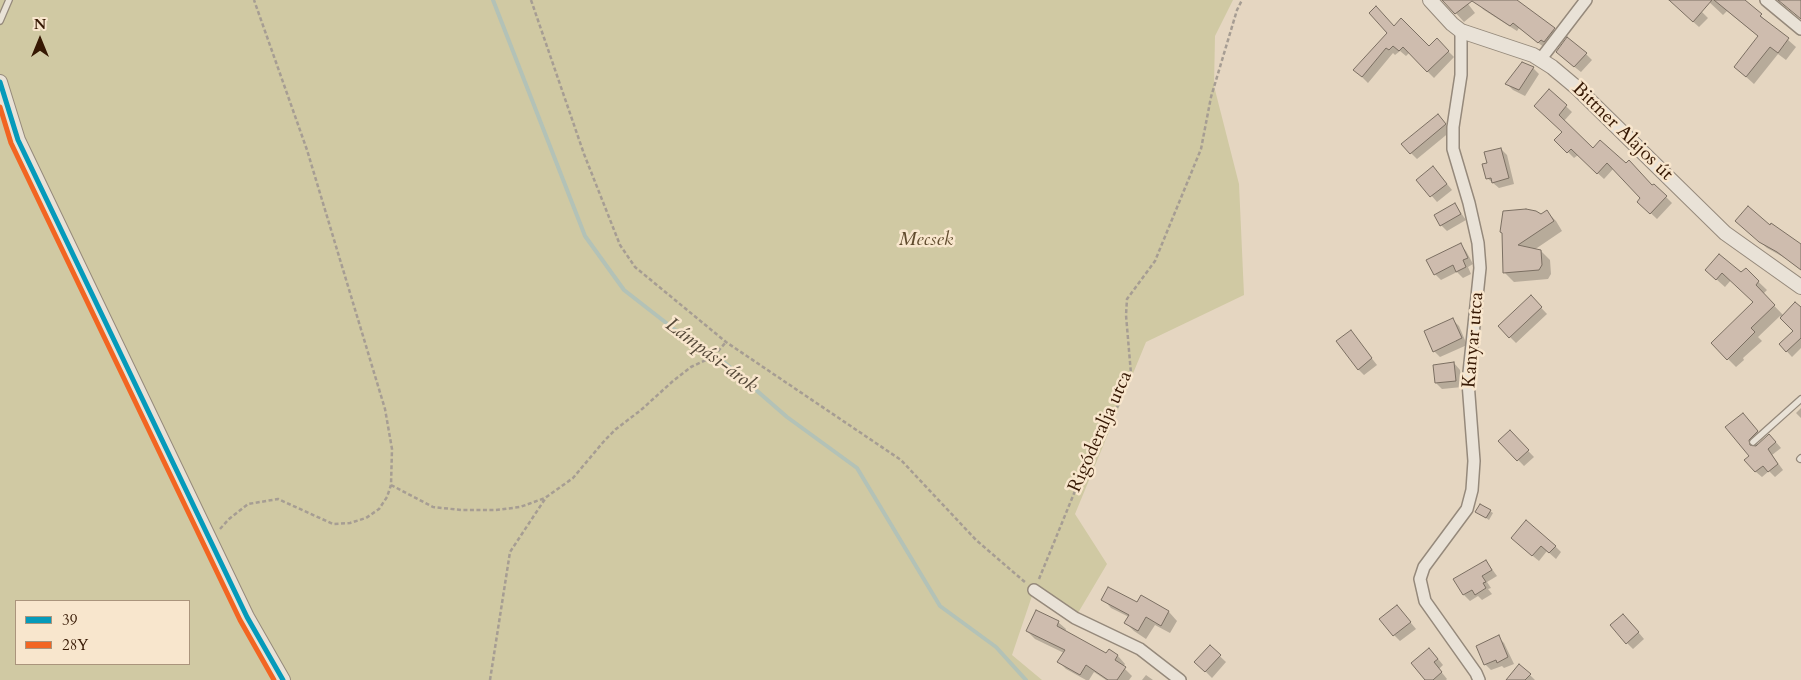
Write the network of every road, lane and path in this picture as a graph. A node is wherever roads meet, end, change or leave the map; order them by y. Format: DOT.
graph roads {
  1 [pos="9,0"];
  2 [pos="254,0"];
  3 [pos="531,0"];
  4 [pos="1242,0"];
  5 [pos="1430,0"];
  6 [pos="1586,0"];
  7 [pos="1766,0"];
  8 [pos="0,21"];
  9 [pos="1801,29"];
  10 [pos="1461,31"];
  11 [pos="1540,60"];
  12 [pos="0,82"];
  13 [pos="1801,287"];
  14 [pos="726,342"];
  15 [pos="1801,400"];
  16 [pos="1753,442"];
  17 [pos="391,485"];
  18 [pos="546,498"];
  19 [pos="210,539"];
  20 [pos="1034,590"];
  21 [pos="283,680"];
  22 [pos="490,680"];
  23 [pos="1180,680"];
  24 [pos="1479,680"];
  1 -- 8 [label="lane"];
  2 -- 17 [label="path"];
  3 -- 14 [label="path"];
  4 -- 20 [label="path, Rigóderalja utca"];
  5 -- 10 [label="street, Bittner Alajos út"];
  6 -- 11 [label="street"];
  7 -- 9 [label="street"];
  10 -- 11 [label="street, Bittner Alajos út"];
  10 -- 24 [label="street, Kanyar utca"];
  11 -- 13 [label="street, Bittner Alajos út"];
  12 -- 19 [label="street"];
  14 -- 18 [label="path"];
  14 -- 20 [label="path"];
  15 -- 16 [label="lane"];
  17 -- 18 [label="path"];
  17 -- 19 [label="path"];
  18 -- 22 [label="path"];
  19 -- 21 [label="street"];
  20 -- 23 [label="street"];
}
